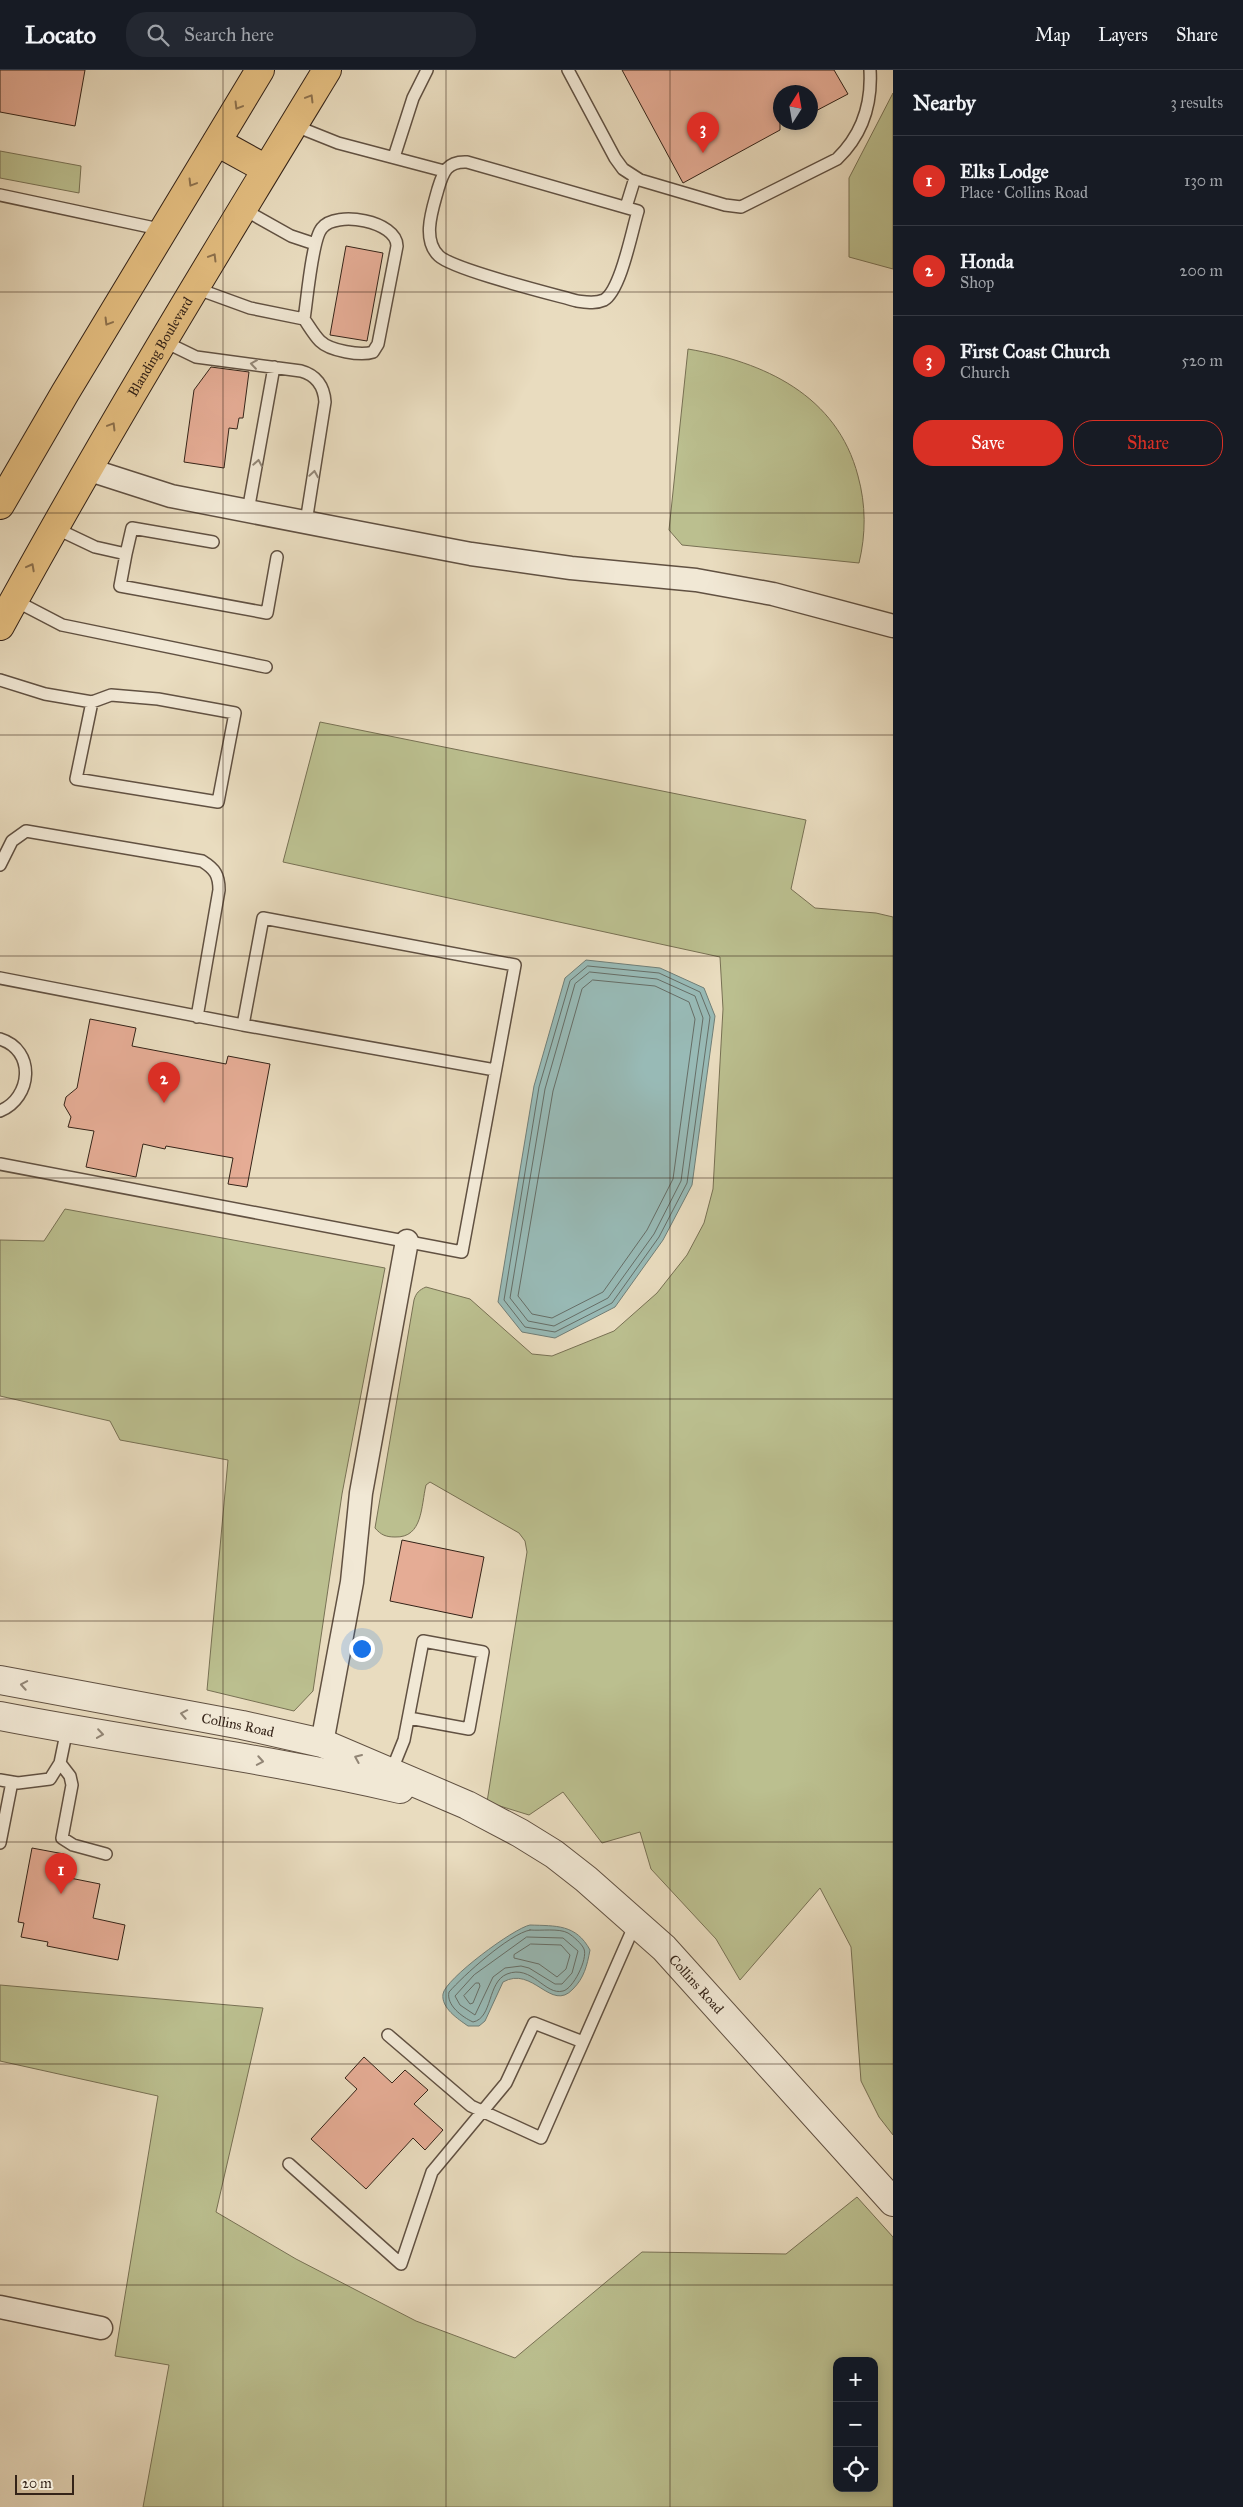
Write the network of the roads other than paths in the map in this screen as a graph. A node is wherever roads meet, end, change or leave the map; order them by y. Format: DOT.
graph roads {
  1 [pos="260,70"];
  2 [pos="327,70"];
  3 [pos="427,70"];
  4 [pos="568,70"];
  5 [pos="870,70"];
  6 [pos="293,125"];
  7 [pos="217,142"];
  8 [pos="394,157"];
  9 [pos="266,170"];
  10 [pos="444,170"];
  11 [pos="636,178"];
  12 [pos="0,195"];
  13 [pos="626,207"];
  14 [pos="242,209"];
  15 [pos="164,230"];
  16 [pos="316,244"];
  17 [pos="195,288"];
  18 [pos="304,319"];
  19 [pos="164,341"];
  20 [pos="274,367"];
  21 [pos="87,469"];
  22 [pos="0,505"];
  23 [pos="248,511"];
  24 [pos="306,522"];
  25 [pos="53,527"];
  26 [pos="213,542"];
  27 [pos="126,554"];
  28 [pos="277,556"];
  29 [pos="14,600"];
  30 [pos="0,626"];
  31 [pos="893,626"];
  32 [pos="266,667"];
  33 [pos="0,680"];
  34 [pos="92,702"];
  35 [pos="0,865"];
  36 [pos="0,978"];
  37 [pos="197,1017"];
  38 [pos="243,1025"];
  39 [pos="0,1039"];
  40 [pos="495,1070"];
  41 [pos="0,1111"];
  42 [pos="0,1164"];
  43 [pos="407,1242"];
  44 [pos="0,1680"];
  45 [pos="0,1716"];
  46 [pos="409,1718"];
  47 [pos="67,1729"];
  48 [pos="322,1743"];
  49 [pos="60,1763"];
  50 [pos="391,1772"];
  51 [pos="6,1781"];
  52 [pos="467,1805"];
  53 [pos="0,1843"];
  54 [pos="106,1854"];
  55 [pos="636,1922"];
  56 [pos="388,2035"];
  57 [pos="583,2042"];
  58 [pos="482,2112"];
  59 [pos="289,2164"];
  60 [pos="893,2202"];
  61 [pos="0,2307"];
  62 [pos="102,2328"];
  1 -- 7 [label="main road, one-way"];
  6 -- 2 [label="main road, Blanding Boulevard, one-way"];
  3 -- 8 [label="lane"];
  4 -- 11 [label="lane"];
  5 -- 11 [label="lane"];
  6 -- 8 [label="lane"];
  6 -- 9 [label="main road, Blanding Boulevard"];
  7 -- 9 [label="main road"];
  7 -- 15 [label="main road, one-way"];
  8 -- 10 [label="lane"];
  9 -- 14 [label="main road, Blanding Boulevard"];
  10 -- 13 [label="lane"];
  10 -- 13 [label="lane"];
  11 -- 13 [label="lane"];
  12 -- 15 [label="lane"];
  14 -- 16 [label="lane"];
  17 -- 14 [label="main road, Blanding Boulevard, one-way"];
  15 -- 22 [label="main road, one-way"];
  16 -- 18 [label="lane"];
  16 -- 18 [label="lane"];
  17 -- 18 [label="lane"];
  17 -- 19 [label="main road, Blanding Boulevard"];
  20 -- 19 [label="lane, one-way"];
  21 -- 19 [label="main road, Blanding Boulevard, one-way"];
  23 -- 20 [label="lane, one-way"];
  24 -- 20 [label="lane, one-way"];
  21 -- 23 [label="street"];
  21 -- 25 [label="main road, Blanding Boulevard"];
  23 -- 24 [label="street"];
  24 -- 31 [label="street"];
  25 -- 27 [label="lane"];
  29 -- 25 [label="main road, Blanding Boulevard, one-way"];
  26 -- 27 [label="lane"];
  27 -- 28 [label="lane"];
  29 -- 30 [label="main road, Blanding Boulevard"];
  29 -- 32 [label="lane"];
  33 -- 34 [label="lane"];
  34 -- 34 [label="lane"];
  35 -- 37 [label="lane"];
  36 -- 37 [label="lane"];
  37 -- 38 [label="lane"];
  38 -- 40 [label="lane"];
  38 -- 40 [label="lane"];
  39 -- 41 [label="lane"];
  40 -- 43 [label="lane"];
  42 -- 43 [label="lane"];
  43 -- 48 [label="street"];
  48 -- 44 [label="street, Collins Road, one-way"];
  45 -- 47 [label="street, Collins Road"];
  46 -- 46 [label="lane"];
  46 -- 50 [label="lane"];
  47 -- 49 [label="lane"];
  47 -- 52 [label="street, Collins Road, one-way"];
  50 -- 48 [label="street, Collins Road, one-way"];
  49 -- 51 [label="lane"];
  49 -- 54 [label="lane"];
  50 -- 52 [label="street, Collins Road"];
  51 -- 53 [label="lane"];
  52 -- 55 [label="street, Collins Road"];
  55 -- 57 [label="lane"];
  55 -- 60 [label="street, Collins Road"];
  56 -- 58 [label="lane"];
  57 -- 58 [label="lane"];
  57 -- 58 [label="lane"];
  58 -- 59 [label="lane"];
  61 -- 62 [label="street"];
}
